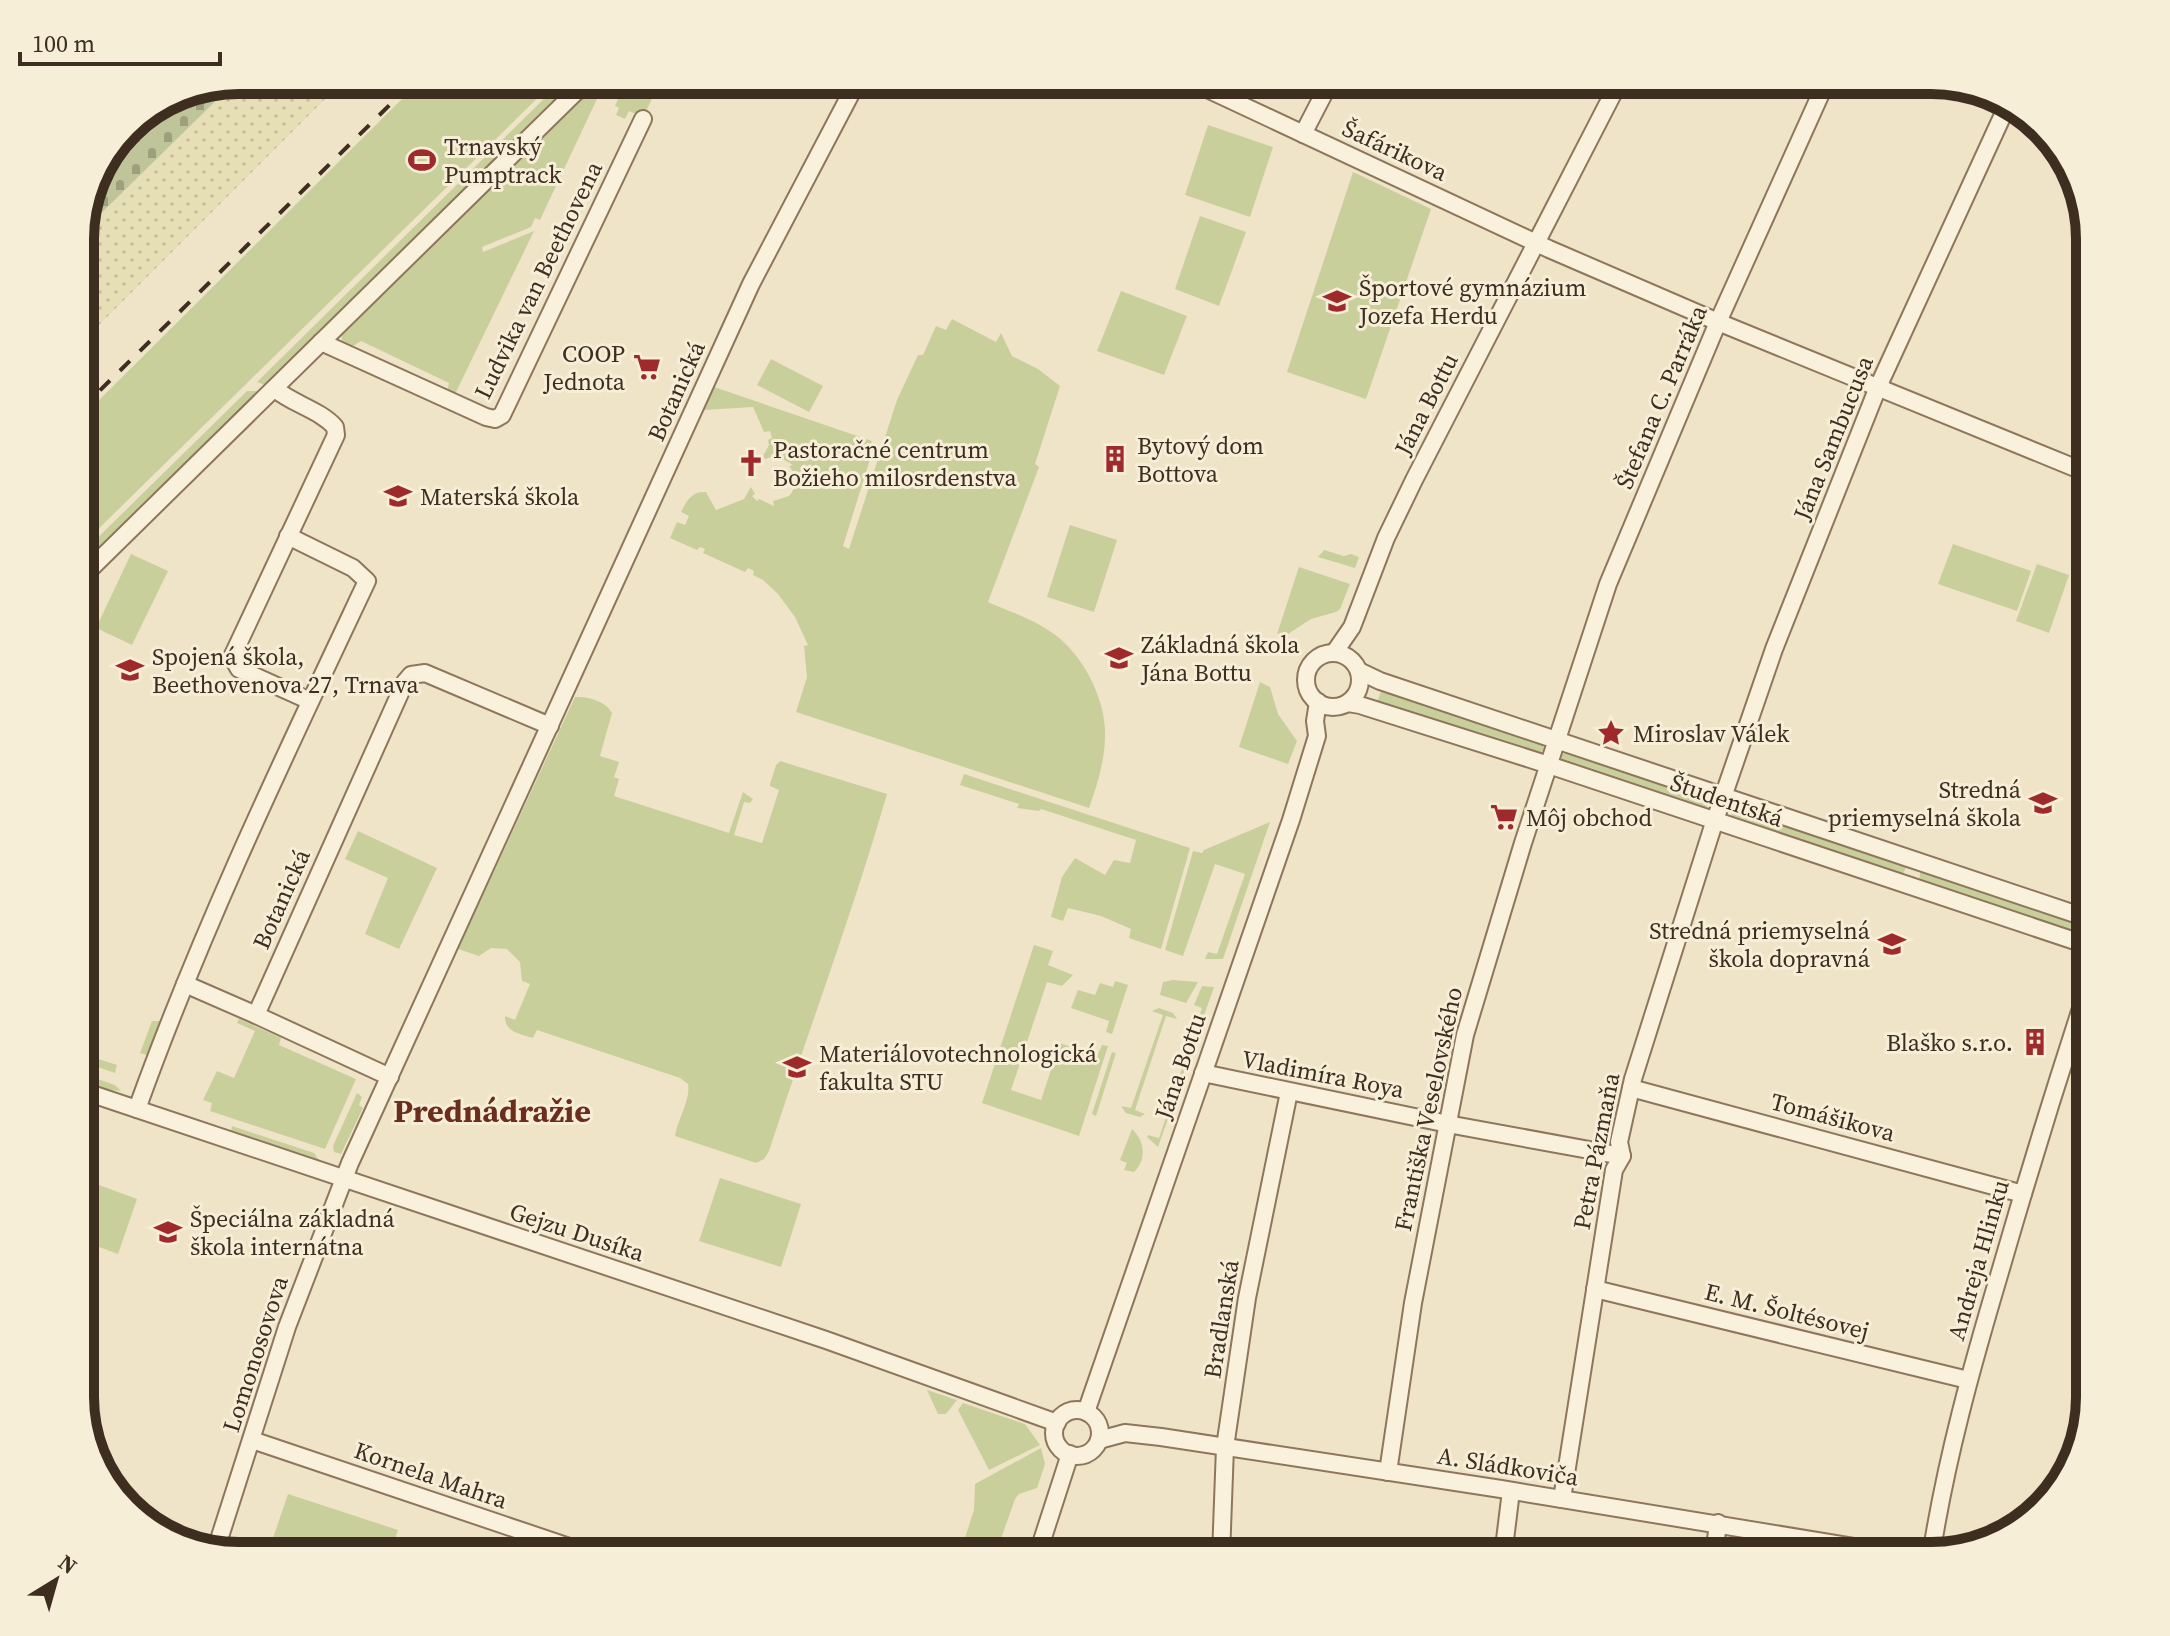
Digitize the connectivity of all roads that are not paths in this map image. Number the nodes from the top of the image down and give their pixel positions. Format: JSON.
{"nodes":[{"id":1,"x":574,"y":94,"type":"edge"},
{"id":2,"x":851,"y":94,"type":"edge"},
{"id":3,"x":1218,"y":94,"type":"edge"},
{"id":4,"x":1324,"y":94,"type":"edge"},
{"id":5,"x":1613,"y":94,"type":"edge"},
{"id":6,"x":1821,"y":94,"type":"edge"},
{"id":7,"x":2004,"y":113,"type":"edge"},
{"id":8,"x":643,"y":119,"type":"dead end"},
{"id":9,"x":1303,"y":134,"type":"junction"},
{"id":10,"x":1538,"y":243,"type":"junction"},
{"id":11,"x":1718,"y":322,"type":"junction"},
{"id":12,"x":321,"y":342,"type":"junction"},
{"id":13,"x":1878,"y":387,"type":"junction"},
{"id":14,"x":275,"y":389,"type":"junction"},
{"id":15,"x":2076,"y":468,"type":"edge"},
{"id":16,"x":288,"y":536,"type":"junction"},
{"id":17,"x":94,"y":565,"type":"edge"},
{"id":18,"x":1352,"y":627,"type":"junction"},
{"id":19,"x":1334,"y":653,"type":"junction"},
{"id":20,"x":1355,"y":666,"type":"junction"},
{"id":21,"x":310,"y":701,"type":"junction"},
{"id":22,"x":1318,"y":702,"type":"junction"},
{"id":23,"x":1341,"y":705,"type":"junction"},
{"id":24,"x":550,"y":726,"type":"junction"},
{"id":25,"x":1317,"y":736,"type":"junction"},
{"id":26,"x":1557,"y":740,"type":"junction"},
{"id":27,"x":1549,"y":765,"type":"junction"},
{"id":28,"x":1723,"y":796,"type":"junction"},
{"id":29,"x":1715,"y":821,"type":"junction"},
{"id":30,"x":2076,"y":914,"type":"edge"},
{"id":31,"x":2076,"y":941,"type":"edge"},
{"id":32,"x":185,"y":984,"type":"junction"},
{"id":33,"x":256,"y":1015,"type":"junction"},
{"id":34,"x":2076,"y":1026,"type":"edge"},
{"id":35,"x":1203,"y":1073,"type":"junction"},
{"id":36,"x":390,"y":1077,"type":"junction"},
{"id":37,"x":1631,"y":1088,"type":"junction"},
{"id":38,"x":1289,"y":1092,"type":"junction"},
{"id":39,"x":94,"y":1095,"type":"edge"},
{"id":40,"x":137,"y":1109,"type":"junction"},
{"id":41,"x":1446,"y":1123,"type":"junction"},
{"id":42,"x":1622,"y":1156,"type":"junction"},
{"id":43,"x":345,"y":1177,"type":"junction"},
{"id":44,"x":2023,"y":1194,"type":"junction"},
{"id":45,"x":1595,"y":1289,"type":"junction"},
{"id":46,"x":1968,"y":1380,"type":"junction"},
{"id":47,"x":1086,"y":1412,"type":"junction"},
{"id":48,"x":1057,"y":1423,"type":"junction"},
{"id":49,"x":252,"y":1440,"type":"junction"},
{"id":50,"x":1099,"y":1440,"type":"junction"},
{"id":51,"x":1225,"y":1447,"type":"junction"},
{"id":52,"x":1070,"y":1454,"type":"junction"},
{"id":53,"x":1388,"y":1472,"type":"junction"},
{"id":54,"x":1511,"y":1491,"type":"junction"},
{"id":55,"x":1562,"y":1499,"type":"junction"},
{"id":56,"x":1718,"y":1523,"type":"junction"},
{"id":57,"x":219,"y":1541,"type":"edge"},
{"id":58,"x":554,"y":1542,"type":"edge"},
{"id":59,"x":1042,"y":1542,"type":"edge"},
{"id":60,"x":1222,"y":1542,"type":"edge"},
{"id":61,"x":1505,"y":1542,"type":"edge"},
{"id":62,"x":1716,"y":1542,"type":"edge"},
{"id":63,"x":1828,"y":1542,"type":"edge"},
{"id":64,"x":1934,"y":1542,"type":"edge"}],
"edges":[{"from":1,"to":12,"type":"street"},
{"from":2,"to":24,"type":"street","name":"Botanická"},
{"from":3,"to":9,"type":"street","name":"Šafárikova"},
{"from":4,"to":9,"type":"street"},
{"from":5,"to":10,"type":"street","name":"Jána Bottu"},
{"from":6,"to":11,"type":"street","name":"Štefana C. Parráka"},
{"from":7,"to":13,"type":"street","name":"Jána Sambucusa"},
{"from":8,"to":12,"type":"street","name":"Ludvika van Beethovena"},
{"from":9,"to":10,"type":"street","name":"Šafárikova"},
{"from":10,"to":11,"type":"street","name":"Šafárikova"},
{"from":10,"to":18,"type":"street","name":"Jána Bottu"},
{"from":11,"to":13,"type":"street","name":"Šafárikova"},
{"from":11,"to":26,"type":"street","name":"Štefana C. Parráka"},
{"from":12,"to":14,"type":"street"},
{"from":13,"to":15,"type":"street","name":"Šafárikova"},
{"from":13,"to":28,"type":"street","name":"Jána Sambucusa"},
{"from":14,"to":16,"type":"street"},
{"from":14,"to":17,"type":"street"},
{"from":16,"to":21,"type":"street"},
{"from":16,"to":21,"type":"street"},
{"from":18,"to":19,"type":"street","name":"Jána Bottu"},
{"from":18,"to":20,"type":"street","name":"Jána Bottu"},
{"from":19,"to":20,"type":"street"},
{"from":19,"to":22,"type":"street","name":"Jána Bottu"},
{"from":20,"to":23,"type":"street","name":"Jána Bottu"},
{"from":20,"to":26,"type":"street","name":"Študentská"},
{"from":21,"to":32,"type":"street"},
{"from":22,"to":23,"type":"street"},
{"from":22,"to":25,"type":"street","name":"Jána Bottu"},
{"from":23,"to":25,"type":"street","name":"Jána Bottu"},
{"from":23,"to":27,"type":"street","name":"Študentská"},
{"from":24,"to":33,"type":"street","name":"Botanická"},
{"from":24,"to":36,"type":"street","name":"Botanická"},
{"from":25,"to":35,"type":"street","name":"Jána Bottu"},
{"from":26,"to":27,"type":"street","name":"Štefana C. Parráka"},
{"from":26,"to":28,"type":"street","name":"Študentská"},
{"from":27,"to":29,"type":"street","name":"Študentská"},
{"from":27,"to":41,"type":"street","name":"Františka Veselovského"},
{"from":28,"to":29,"type":"street","name":"Jána Sambucusa"},
{"from":28,"to":30,"type":"street","name":"Študentská"},
{"from":29,"to":31,"type":"street","name":"Študentská"},
{"from":29,"to":37,"type":"street","name":"Petra Pázmaňa"},
{"from":32,"to":33,"type":"street"},
{"from":32,"to":40,"type":"street"},
{"from":33,"to":36,"type":"street"},
{"from":34,"to":44,"type":"street","name":"Andreja Hlinku"},
{"from":35,"to":38,"type":"street","name":"Vladimíra Roya"},
{"from":35,"to":47,"type":"street","name":"Jána Bottu"},
{"from":36,"to":43,"type":"street","name":"Botanická"},
{"from":37,"to":42,"type":"street","name":"Petra Pázmaňa"},
{"from":37,"to":44,"type":"street","name":"Tomášikova"},
{"from":38,"to":41,"type":"street","name":"Vladimíra Roya"},
{"from":38,"to":51,"type":"street","name":"Bradlanská"},
{"from":39,"to":40,"type":"street","name":"Gejzu Dusíka"},
{"from":40,"to":43,"type":"street","name":"Gejzu Dusíka"},
{"from":41,"to":42,"type":"street","name":"Vladimíra Roya"},
{"from":41,"to":53,"type":"street","name":"Františka Veselovského"},
{"from":42,"to":45,"type":"street","name":"Petra Pázmaňa"},
{"from":43,"to":48,"type":"street","name":"Gejzu Dusíka"},
{"from":43,"to":49,"type":"street","name":"Lomonosovova"},
{"from":44,"to":46,"type":"street","name":"Andreja Hlinku"},
{"from":45,"to":46,"type":"street","name":"E. M. Šoltésovej"},
{"from":45,"to":55,"type":"street","name":"Petra Pázmaňa"},
{"from":46,"to":64,"type":"street","name":"Andreja Hlinku"},
{"from":47,"to":48,"type":"street"},
{"from":47,"to":50,"type":"street"},
{"from":48,"to":52,"type":"street"},
{"from":49,"to":57,"type":"street","name":"Lomonosovova"},
{"from":49,"to":58,"type":"street","name":"Kornela Mahra"},
{"from":50,"to":51,"type":"street","name":"A. Sládkoviča"},
{"from":50,"to":52,"type":"street"},
{"from":51,"to":53,"type":"street","name":"A. Sládkoviča"},
{"from":51,"to":60,"type":"street","name":"Bradlanská"},
{"from":52,"to":59,"type":"street"},
{"from":53,"to":54,"type":"street","name":"A. Sládkoviča"},
{"from":54,"to":55,"type":"street","name":"A. Sládkoviča"},
{"from":54,"to":61,"type":"street"},
{"from":55,"to":56,"type":"street","name":"A. Sládkoviča"},
{"from":56,"to":62,"type":"street"},
{"from":56,"to":63,"type":"street","name":"A. Sládkoviča"}]}
